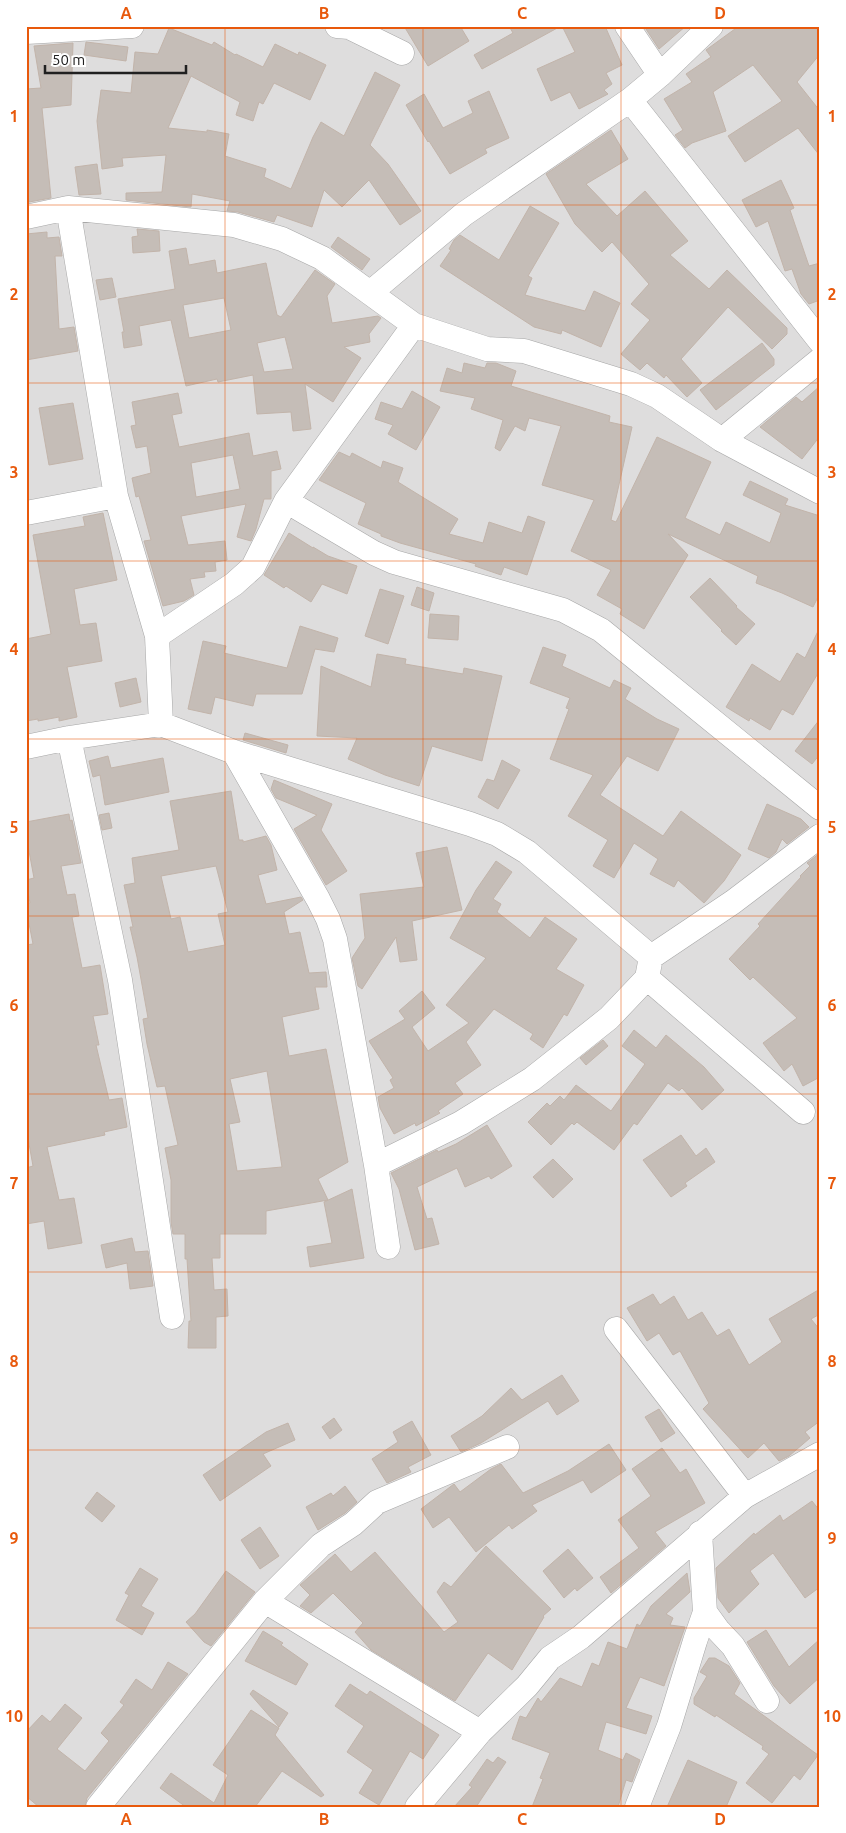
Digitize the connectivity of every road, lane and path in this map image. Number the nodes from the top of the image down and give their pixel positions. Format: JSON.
{"nodes":[{"id":1,"x":132,"y":26,"type":"edge"},
{"id":2,"x":337,"y":26,"type":"edge"},
{"id":3,"x":627,"y":26,"type":"edge"},
{"id":4,"x":711,"y":26,"type":"edge"},
{"id":5,"x":26,"y":32,"type":"edge"},
{"id":6,"x":402,"y":53,"type":"dead end"},
{"id":7,"x":660,"y":75,"type":"junction"},
{"id":8,"x":630,"y":100,"type":"junction"},
{"id":9,"x":68,"y":208,"type":"junction"},
{"id":10,"x":26,"y":216,"type":"edge"},
{"id":11,"x":370,"y":293,"type":"junction"},
{"id":12,"x":414,"y":325,"type":"junction"},
{"id":13,"x":820,"y":341,"type":"edge"},
{"id":14,"x":820,"y":360,"type":"edge"},
{"id":15,"x":722,"y":440,"type":"junction"},
{"id":16,"x":820,"y":492,"type":"edge"},
{"id":17,"x":116,"y":496,"type":"junction"},
{"id":18,"x":286,"y":501,"type":"junction"},
{"id":19,"x":26,"y":513,"type":"edge"},
{"id":20,"x":157,"y":636,"type":"junction"},
{"id":21,"x":161,"y":724,"type":"junction"},
{"id":22,"x":69,"y":738,"type":"junction"},
{"id":23,"x":26,"y":747,"type":"edge"},
{"id":24,"x":234,"y":752,"type":"junction"},
{"id":25,"x":820,"y":808,"type":"edge"},
{"id":26,"x":820,"y":836,"type":"edge"},
{"id":27,"x":649,"y":968,"type":"junction"},
{"id":28,"x":803,"y":1112,"type":"dead end"},
{"id":29,"x":376,"y":1165,"type":"junction"},
{"id":30,"x":388,"y":1248,"type":"dead end"},
{"id":31,"x":172,"y":1317,"type":"dead end"},
{"id":32,"x":616,"y":1329,"type":"dead end"},
{"id":33,"x":507,"y":1447,"type":"dead end"},
{"id":34,"x":820,"y":1454,"type":"edge"},
{"id":35,"x":745,"y":1496,"type":"junction"},
{"id":36,"x":700,"y":1534,"type":"junction"},
{"id":37,"x":265,"y":1601,"type":"junction"},
{"id":38,"x":705,"y":1612,"type":"junction"},
{"id":39,"x":767,"y":1701,"type":"dead end"},
{"id":40,"x":480,"y":1732,"type":"junction"},
{"id":41,"x":98,"y":1807,"type":"edge"},
{"id":42,"x":417,"y":1807,"type":"edge"},
{"id":43,"x":637,"y":1807,"type":"edge"}],
"edges":[{"from":1,"to":5,"type":"street"},
{"from":2,"to":6,"type":"street"},
{"from":3,"to":7,"type":"street"},
{"from":4,"to":7,"type":"street"},
{"from":7,"to":8,"type":"street"},
{"from":8,"to":11,"type":"street"},
{"from":8,"to":13,"type":"street"},
{"from":9,"to":10,"type":"street"},
{"from":9,"to":11,"type":"street"},
{"from":9,"to":17,"type":"street"},
{"from":11,"to":12,"type":"street"},
{"from":12,"to":15,"type":"street"},
{"from":12,"to":18,"type":"street"},
{"from":14,"to":15,"type":"street"},
{"from":15,"to":16,"type":"street"},
{"from":17,"to":19,"type":"street"},
{"from":17,"to":20,"type":"street"},
{"from":18,"to":20,"type":"street"},
{"from":18,"to":25,"type":"street"},
{"from":20,"to":21,"type":"street"},
{"from":21,"to":22,"type":"street"},
{"from":21,"to":24,"type":"street"},
{"from":22,"to":23,"type":"street"},
{"from":22,"to":31,"type":"street"},
{"from":24,"to":27,"type":"street"},
{"from":24,"to":29,"type":"street"},
{"from":26,"to":27,"type":"street"},
{"from":27,"to":28,"type":"street"},
{"from":27,"to":29,"type":"street"},
{"from":29,"to":30,"type":"street"},
{"from":32,"to":35,"type":"street"},
{"from":33,"to":37,"type":"street"},
{"from":34,"to":35,"type":"street"},
{"from":35,"to":36,"type":"street"},
{"from":36,"to":38,"type":"street"},
{"from":36,"to":40,"type":"street"},
{"from":37,"to":40,"type":"street"},
{"from":37,"to":41,"type":"street"},
{"from":38,"to":39,"type":"street"},
{"from":38,"to":43,"type":"street"},
{"from":40,"to":42,"type":"street"}]}
